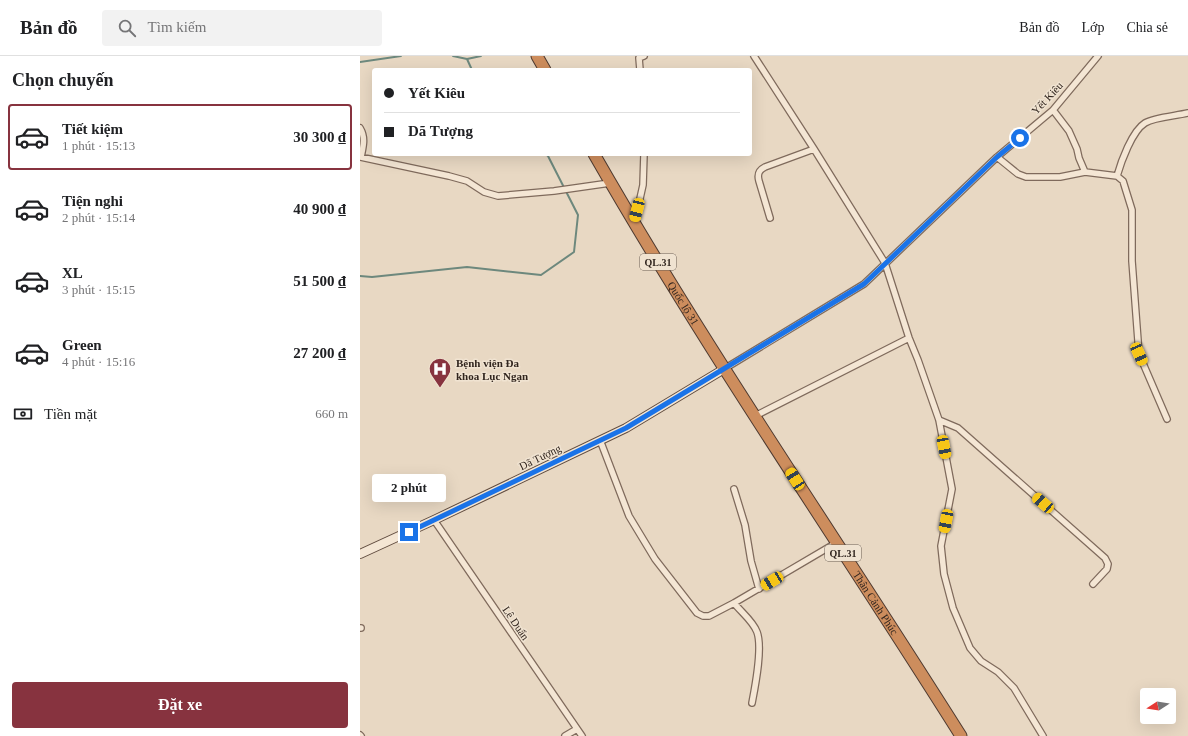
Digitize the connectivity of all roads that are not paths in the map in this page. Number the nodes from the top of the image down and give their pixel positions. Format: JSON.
{"nodes":[{"id":1,"x":537,"y":56,"type":"edge"},
{"id":2,"x":644,"y":56,"type":"edge"},
{"id":3,"x":754,"y":56,"type":"edge"},
{"id":4,"x":1098,"y":56,"type":"edge"},
{"id":5,"x":544,"y":68,"type":"edge"},
{"id":6,"x":640,"y":68,"type":"edge"},
{"id":7,"x":1053,"y":110,"type":"junction"},
{"id":8,"x":1188,"y":113,"type":"edge"},
{"id":9,"x":360,"y":128,"type":"edge"},
{"id":10,"x":814,"y":149,"type":"junction"},
{"id":11,"x":595,"y":156,"type":"edge"},
{"id":12,"x":644,"y":156,"type":"edge"},
{"id":13,"x":361,"y":157,"type":"edge"},
{"id":14,"x":997,"y":157,"type":"junction"},
{"id":15,"x":1085,"y":172,"type":"junction"},
{"id":16,"x":1117,"y":176,"type":"junction"},
{"id":17,"x":610,"y":182,"type":"junction"},
{"id":18,"x":770,"y":218,"type":"dead end"},
{"id":19,"x":634,"y":223,"type":"junction"},
{"id":20,"x":885,"y":263,"type":"junction"},
{"id":21,"x":909,"y":338,"type":"junction"},
{"id":22,"x":724,"y":369,"type":"junction"},
{"id":23,"x":755,"y":416,"type":"junction"},
{"id":24,"x":1167,"y":419,"type":"dead end"},
{"id":25,"x":939,"y":420,"type":"junction"},
{"id":26,"x":600,"y":440,"type":"junction"},
{"id":27,"x":734,"y":489,"type":"dead end"},
{"id":28,"x":434,"y":520,"type":"junction"},
{"id":29,"x":836,"y":543,"type":"junction"},
{"id":30,"x":360,"y":554,"type":"edge"},
{"id":31,"x":1093,"y":584,"type":"dead end"},
{"id":32,"x":759,"y":589,"type":"junction"},
{"id":33,"x":734,"y":604,"type":"junction"},
{"id":34,"x":752,"y":703,"type":"dead end"},
{"id":35,"x":577,"y":729,"type":"junction"},
{"id":36,"x":565,"y":736,"type":"edge"},
{"id":37,"x":582,"y":736,"type":"edge"},
{"id":38,"x":961,"y":736,"type":"edge"},
{"id":39,"x":1043,"y":736,"type":"edge"}],
"edges":[{"from":1,"to":5,"type":"highway"},
{"from":2,"to":6,"type":"street"},
{"from":3,"to":10,"type":"street"},
{"from":4,"to":7,"type":"street","name":"Yết Kiêu"},
{"from":7,"to":14,"type":"street","name":"Yết Kiêu"},
{"from":7,"to":15,"type":"street"},
{"from":8,"to":16,"type":"street"},
{"from":9,"to":13,"type":"street"},
{"from":10,"to":18,"type":"street"},
{"from":10,"to":20,"type":"street"},
{"from":11,"to":17,"type":"highway","name":"Quốc lộ 31","number":"QL.31"},
{"from":12,"to":19,"type":"street"},
{"from":13,"to":17,"type":"street"},
{"from":14,"to":15,"type":"street"},
{"from":14,"to":20,"type":"street","name":"Yết Kiêu"},
{"from":15,"to":16,"type":"street"},
{"from":16,"to":24,"type":"street"},
{"from":17,"to":19,"type":"highway","name":"Quốc lộ 31","number":"QL.31"},
{"from":19,"to":22,"type":"highway","name":"Quốc lộ 31","number":"QL.31"},
{"from":20,"to":21,"type":"street"},
{"from":20,"to":22,"type":"street","name":"Yết Kiêu"},
{"from":21,"to":23,"type":"street"},
{"from":21,"to":25,"type":"street"},
{"from":22,"to":23,"type":"highway","name":"Thân Cảnh Phúc","number":"QL.31"},
{"from":22,"to":26,"type":"street","name":"Dã Tượng"},
{"from":23,"to":29,"type":"highway","name":"Thân Cảnh Phúc","number":"QL.31"},
{"from":25,"to":31,"type":"street"},
{"from":25,"to":39,"type":"street"},
{"from":26,"to":28,"type":"street","name":"Dã Tượng"},
{"from":26,"to":33,"type":"street"},
{"from":27,"to":32,"type":"street"},
{"from":28,"to":30,"type":"street","name":"Dã Tượng"},
{"from":28,"to":35,"type":"street","name":"Lê Duẩn"},
{"from":29,"to":32,"type":"street"},
{"from":29,"to":38,"type":"highway","name":"Thân Cảnh Phúc","number":"QL.31"},
{"from":32,"to":33,"type":"street"},
{"from":33,"to":34,"type":"street"},
{"from":35,"to":36,"type":"street"},
{"from":35,"to":37,"type":"street","name":"Lê Duẩn"}]}
